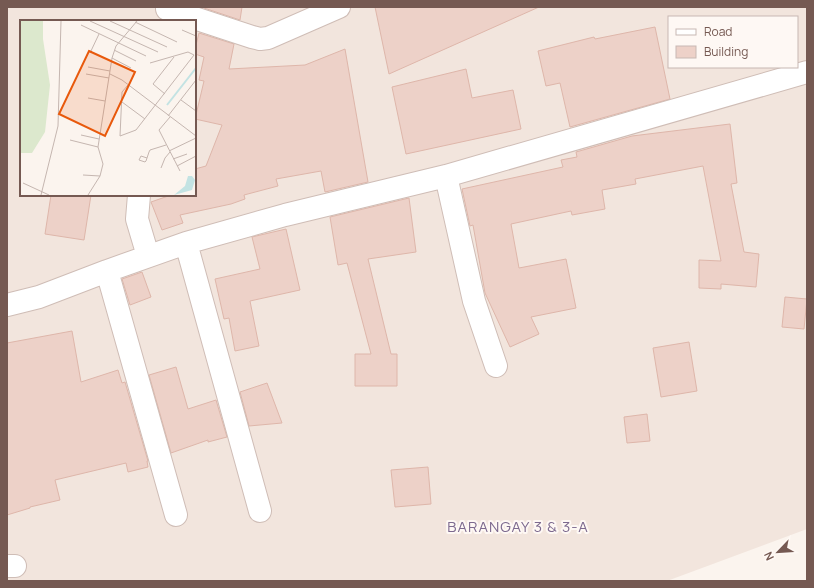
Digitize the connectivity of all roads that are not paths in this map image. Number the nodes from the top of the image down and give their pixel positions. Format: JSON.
{"nodes":[{"id":1,"x":339,"y":7,"type":"edge"},
{"id":2,"x":166,"y":12,"type":"edge"},
{"id":3,"x":192,"y":20,"type":"edge"},
{"id":4,"x":196,"y":21,"type":"edge"},
{"id":5,"x":807,"y":72,"type":"edge"},
{"id":6,"x":446,"y":176,"type":"junction"},
{"id":7,"x":139,"y":196,"type":"edge"},
{"id":8,"x":186,"y":243,"type":"junction"},
{"id":9,"x":148,"y":256,"type":"junction"},
{"id":10,"x":107,"y":271,"type":"junction"},
{"id":11,"x":7,"y":305,"type":"edge"},
{"id":12,"x":496,"y":366,"type":"dead end"},
{"id":13,"x":260,"y":511,"type":"dead end"},
{"id":14,"x":176,"y":515,"type":"dead end"}],
"edges":[{"from":1,"to":4,"type":"street"},
{"from":2,"to":3,"type":"street"},
{"from":5,"to":6,"type":"street"},
{"from":6,"to":8,"type":"street"},
{"from":6,"to":12,"type":"street"},
{"from":7,"to":9,"type":"street"},
{"from":8,"to":9,"type":"street"},
{"from":8,"to":13,"type":"street"},
{"from":9,"to":10,"type":"street"},
{"from":10,"to":11,"type":"street"},
{"from":10,"to":14,"type":"street"}]}
